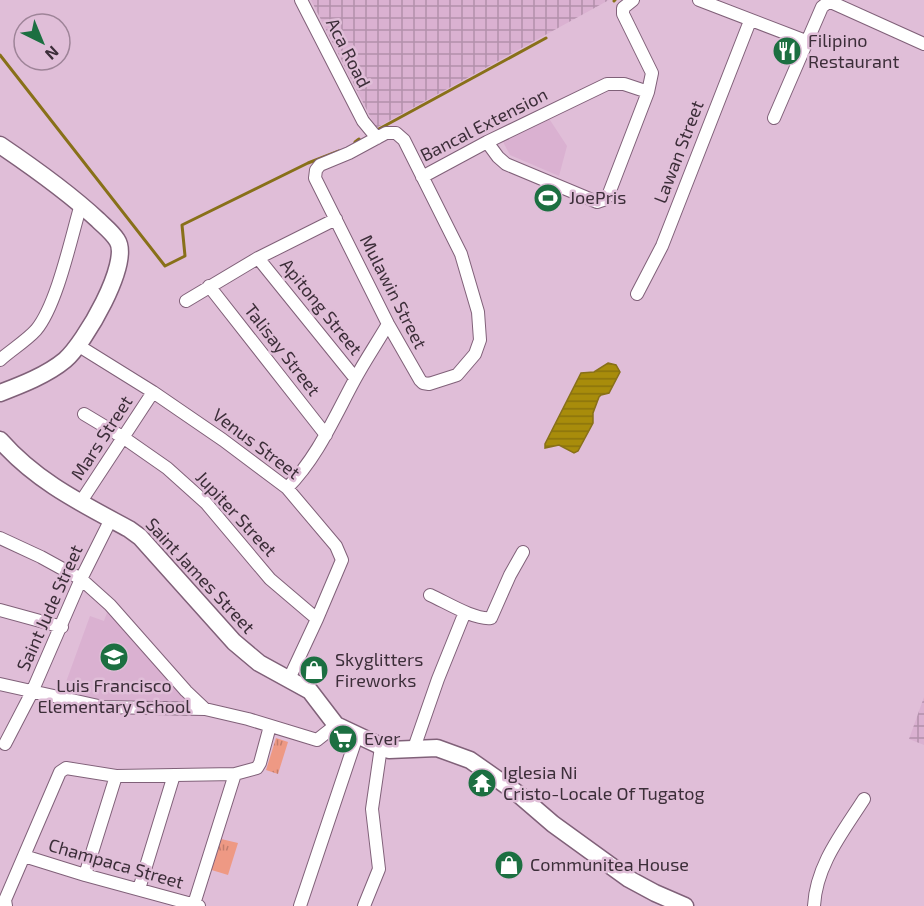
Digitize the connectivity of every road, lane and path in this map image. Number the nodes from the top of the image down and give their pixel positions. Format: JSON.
{"nodes":[{"id":1,"x":301,"y":0,"type":"edge"},
{"id":2,"x":633,"y":0,"type":"edge"},
{"id":3,"x":699,"y":0,"type":"edge"},
{"id":4,"x":750,"y":21,"type":"junction"},
{"id":5,"x":806,"y":41,"type":"junction"},
{"id":6,"x":924,"y":44,"type":"edge"},
{"id":7,"x":648,"y":92,"type":"junction"},
{"id":8,"x":774,"y":118,"type":"dead end"},
{"id":9,"x":377,"y":138,"type":"junction"},
{"id":10,"x":487,"y":142,"type":"junction"},
{"id":11,"x":0,"y":145,"type":"edge"},
{"id":12,"x":422,"y":177,"type":"junction"},
{"id":13,"x":81,"y":204,"type":"junction"},
{"id":14,"x":336,"y":219,"type":"junction"},
{"id":15,"x":258,"y":258,"type":"junction"},
{"id":16,"x":209,"y":286,"type":"junction"},
{"id":17,"x":638,"y":294,"type":"dead end"},
{"id":18,"x":186,"y":301,"type":"dead end"},
{"id":19,"x":388,"y":324,"type":"junction"},
{"id":20,"x":79,"y":346,"type":"junction"},
{"id":21,"x":0,"y":360,"type":"edge"},
{"id":22,"x":356,"y":378,"type":"junction"},
{"id":23,"x":153,"y":392,"type":"junction"},
{"id":24,"x":0,"y":393,"type":"edge"},
{"id":25,"x":84,"y":414,"type":"dead end"},
{"id":26,"x":326,"y":435,"type":"junction"},
{"id":27,"x":124,"y":438,"type":"junction"},
{"id":28,"x":0,"y":440,"type":"edge"},
{"id":29,"x":287,"y":488,"type":"junction"},
{"id":30,"x":80,"y":503,"type":"junction"},
{"id":31,"x":111,"y":519,"type":"junction"},
{"id":32,"x":0,"y":538,"type":"edge"},
{"id":33,"x":523,"y":552,"type":"dead end"},
{"id":34,"x":81,"y":579,"type":"junction"},
{"id":35,"x":430,"y":595,"type":"dead end"},
{"id":36,"x":0,"y":610,"type":"edge"},
{"id":37,"x":465,"y":612,"type":"junction"},
{"id":38,"x":317,"y":619,"type":"junction"},
{"id":39,"x":62,"y":627,"type":"junction"},
{"id":40,"x":290,"y":679,"type":"junction"},
{"id":41,"x":0,"y":684,"type":"edge"},
{"id":42,"x":32,"y":692,"type":"junction"},
{"id":43,"x":205,"y":709,"type":"junction"},
{"id":44,"x":336,"y":725,"type":"junction"},
{"id":45,"x":270,"y":726,"type":"junction"},
{"id":46,"x":357,"y":736,"type":"junction"},
{"id":47,"x":5,"y":744,"type":"dead end"},
{"id":48,"x":381,"y":747,"type":"junction"},
{"id":49,"x":414,"y":748,"type":"junction"},
{"id":50,"x":235,"y":774,"type":"junction"},
{"id":51,"x":174,"y":775,"type":"junction"},
{"id":52,"x":116,"y":776,"type":"junction"},
{"id":53,"x":864,"y":799,"type":"dead end"},
{"id":54,"x":24,"y":856,"type":"junction"},
{"id":55,"x":85,"y":876,"type":"junction"},
{"id":56,"x":139,"y":890,"type":"junction"},
{"id":57,"x":196,"y":905,"type":"edge"},
{"id":58,"x":5,"y":906,"type":"edge"},
{"id":59,"x":300,"y":906,"type":"edge"},
{"id":60,"x":364,"y":906,"type":"edge"},
{"id":61,"x":685,"y":906,"type":"edge"},
{"id":62,"x":814,"y":906,"type":"edge"}],
"edges":[{"from":1,"to":9,"type":"street","name":"Aca Road"},
{"from":2,"to":7,"type":"street"},
{"from":3,"to":4,"type":"street"},
{"from":4,"to":5,"type":"street"},
{"from":4,"to":17,"type":"street","name":"Lawan Street"},
{"from":5,"to":6,"type":"street"},
{"from":5,"to":8,"type":"street"},
{"from":7,"to":10,"type":"street","name":"Bancal Extension"},
{"from":7,"to":10,"type":"street"},
{"from":9,"to":12,"type":"street","name":"Bancal Extension"},
{"from":9,"to":14,"type":"street"},
{"from":10,"to":12,"type":"street","name":"Bancal Extension"},
{"from":11,"to":13,"type":"street"},
{"from":12,"to":19,"type":"street","name":"Mulawin Street"},
{"from":13,"to":20,"type":"street"},
{"from":13,"to":21,"type":"street"},
{"from":14,"to":15,"type":"street"},
{"from":14,"to":19,"type":"street","name":"Mulawin Street"},
{"from":15,"to":16,"type":"street"},
{"from":15,"to":22,"type":"street","name":"Apitong Street"},
{"from":16,"to":18,"type":"street"},
{"from":16,"to":26,"type":"street","name":"Talisay Street"},
{"from":19,"to":22,"type":"street"},
{"from":20,"to":23,"type":"street","name":"Venus Street"},
{"from":20,"to":24,"type":"street"},
{"from":22,"to":26,"type":"street"},
{"from":23,"to":27,"type":"street","name":"Mars Street"},
{"from":23,"to":29,"type":"street","name":"Venus Street"},
{"from":25,"to":27,"type":"street","name":"Jupiter Street"},
{"from":26,"to":29,"type":"street"},
{"from":27,"to":30,"type":"street","name":"Mars Street"},
{"from":27,"to":38,"type":"street","name":"Jupiter Street"},
{"from":28,"to":30,"type":"street","name":"Saint James Street"},
{"from":29,"to":38,"type":"street","name":"Venus Street"},
{"from":30,"to":31,"type":"street","name":"Saint James Street"},
{"from":31,"to":34,"type":"street","name":"Saint Jude Street"},
{"from":31,"to":40,"type":"street","name":"Saint James Street"},
{"from":32,"to":34,"type":"street"},
{"from":33,"to":37,"type":"street"},
{"from":34,"to":39,"type":"street","name":"Saint Jude Street"},
{"from":34,"to":43,"type":"street"},
{"from":35,"to":37,"type":"street"},
{"from":36,"to":39,"type":"street"},
{"from":37,"to":49,"type":"street"},
{"from":38,"to":40,"type":"street","name":"Venus Street"},
{"from":39,"to":42,"type":"street","name":"Saint Jude Street"},
{"from":40,"to":44,"type":"street","name":"Saint James Street"},
{"from":41,"to":42,"type":"street"},
{"from":42,"to":43,"type":"street"},
{"from":42,"to":47,"type":"street","name":"Saint Jude Street"},
{"from":43,"to":45,"type":"street"},
{"from":44,"to":45,"type":"street"},
{"from":44,"to":46,"type":"street"},
{"from":45,"to":50,"type":"street"},
{"from":46,"to":48,"type":"street"},
{"from":46,"to":59,"type":"street"},
{"from":48,"to":49,"type":"street"},
{"from":48,"to":60,"type":"street"},
{"from":49,"to":61,"type":"street"},
{"from":50,"to":51,"type":"street"},
{"from":50,"to":57,"type":"street"},
{"from":51,"to":52,"type":"street"},
{"from":51,"to":56,"type":"street"},
{"from":52,"to":54,"type":"street"},
{"from":52,"to":55,"type":"street"},
{"from":53,"to":62,"type":"street"},
{"from":54,"to":55,"type":"street","name":"Champaca Street"},
{"from":54,"to":58,"type":"street"},
{"from":55,"to":56,"type":"street","name":"Champaca Street"},
{"from":56,"to":57,"type":"street","name":"Champaca Street"}]}
